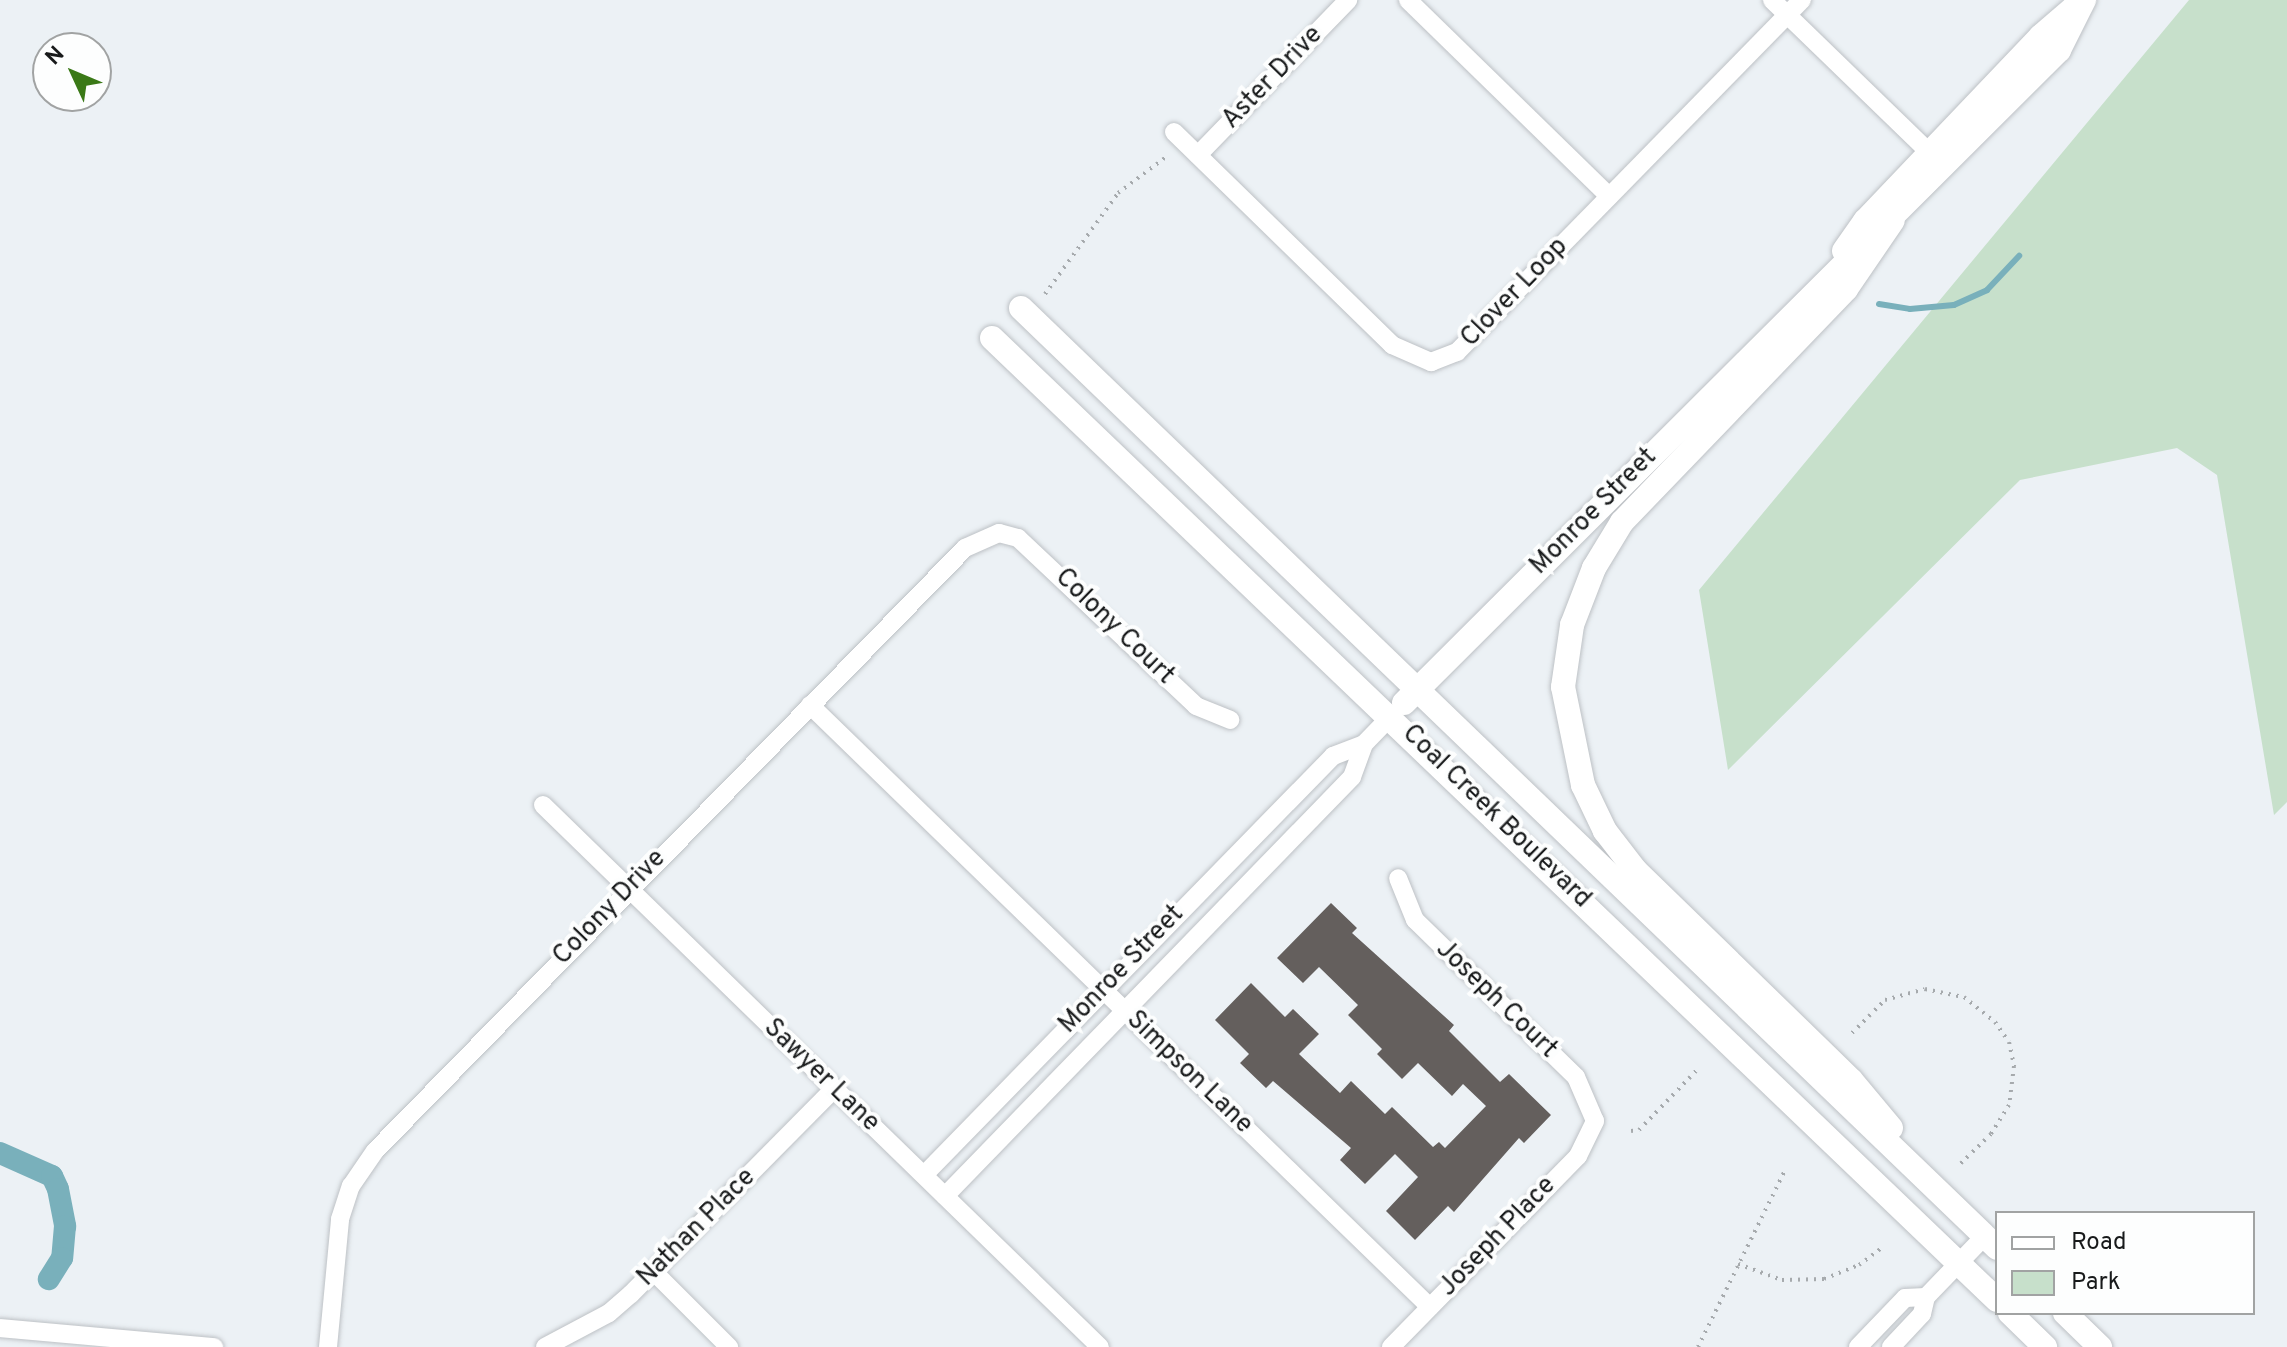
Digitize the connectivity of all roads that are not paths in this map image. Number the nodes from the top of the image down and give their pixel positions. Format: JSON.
{"nodes":[{"id":1,"x":1348,"y":0,"type":"edge"},
{"id":2,"x":1408,"y":0,"type":"edge"},
{"id":3,"x":1772,"y":0,"type":"edge"},
{"id":4,"x":1802,"y":0,"type":"edge"},
{"id":5,"x":2084,"y":0,"type":"edge"},
{"id":6,"x":1788,"y":15,"type":"junction"},
{"id":7,"x":1174,"y":132,"type":"dead end"},
{"id":8,"x":1930,"y":153,"type":"junction"},
{"id":9,"x":1198,"y":155,"type":"junction"},
{"id":10,"x":1609,"y":196,"type":"junction"},
{"id":11,"x":1893,"y":220,"type":"junction"},
{"id":12,"x":1824,"y":279,"type":"junction"},
{"id":13,"x":1021,"y":308,"type":"dead end"},
{"id":14,"x":992,"y":338,"type":"dead end"},
{"id":15,"x":999,"y":533,"type":"joint"},
{"id":16,"x":1415,"y":693,"type":"junction"},
{"id":17,"x":810,"y":705,"type":"junction"},
{"id":18,"x":1391,"y":716,"type":"junction"},
{"id":19,"x":1230,"y":720,"type":"dead end"},
{"id":20,"x":1364,"y":744,"type":"junction"},
{"id":21,"x":543,"y":805,"type":"dead end"},
{"id":22,"x":1398,"y":878,"type":"dead end"},
{"id":23,"x":629,"y":888,"type":"junction"},
{"id":24,"x":1102,"y":990,"type":"junction"},
{"id":25,"x":1122,"y":1009,"type":"junction"},
{"id":26,"x":834,"y":1089,"type":"junction"},
{"id":27,"x":1595,"y":1121,"type":"joint"},
{"id":28,"x":924,"y":1175,"type":"junction"},
{"id":29,"x":945,"y":1196,"type":"junction"},
{"id":30,"x":1959,"y":1211,"type":"junction"},
{"id":31,"x":1991,"y":1242,"type":"edge"},
{"id":32,"x":1958,"y":1263,"type":"junction"},
{"id":33,"x":655,"y":1273,"type":"junction"},
{"id":34,"x":1926,"y":1297,"type":"junction"},
{"id":35,"x":1995,"y":1298,"type":"edge"},
{"id":36,"x":1430,"y":1307,"type":"junction"},
{"id":37,"x":2012,"y":1315,"type":"edge"},
{"id":38,"x":2067,"y":1315,"type":"edge"},
{"id":39,"x":0,"y":1328,"type":"edge"},
{"id":40,"x":214,"y":1347,"type":"edge"},
{"id":41,"x":328,"y":1347,"type":"edge"},
{"id":42,"x":545,"y":1347,"type":"edge"},
{"id":43,"x":729,"y":1347,"type":"edge"},
{"id":44,"x":1100,"y":1347,"type":"edge"},
{"id":45,"x":1391,"y":1347,"type":"edge"},
{"id":46,"x":1858,"y":1347,"type":"edge"},
{"id":47,"x":1891,"y":1347,"type":"edge"},
{"id":48,"x":2045,"y":1347,"type":"edge"},
{"id":49,"x":2100,"y":1347,"type":"edge"}],
"edges":[{"from":1,"to":9,"type":"street","name":"Aster Drive"},
{"from":2,"to":10,"type":"street"},
{"from":3,"to":6,"type":"street"},
{"from":4,"to":6,"type":"street","name":"Clover Loop"},
{"from":5,"to":8,"type":"main road","name":"Monroe Street"},
{"from":5,"to":11,"type":"main road","name":"Monroe Street"},
{"from":6,"to":8,"type":"street"},
{"from":6,"to":10,"type":"street","name":"Clover Loop"},
{"from":7,"to":9,"type":"street","name":"Clover Loop"},
{"from":8,"to":12,"type":"main road","name":"Monroe Street"},
{"from":9,"to":10,"type":"street","name":"Clover Loop"},
{"from":11,"to":12,"type":"main road","name":"Monroe Street"},
{"from":11,"to":30,"type":"main road"},
{"from":12,"to":16,"type":"main road","name":"Monroe Street"},
{"from":13,"to":16,"type":"main road","name":"Coal Creek Boulevard"},
{"from":14,"to":18,"type":"main road","name":"Coal Creek Boulevard"},
{"from":15,"to":17,"type":"street","name":"Colony Drive"},
{"from":15,"to":19,"type":"street","name":"Colony Court"},
{"from":16,"to":18,"type":"main road","name":"Monroe Street"},
{"from":16,"to":30,"type":"main road","name":"Coal Creek Boulevard"},
{"from":17,"to":23,"type":"street","name":"Colony Drive"},
{"from":17,"to":24,"type":"street","name":"Simpson Lane"},
{"from":18,"to":20,"type":"street","name":"Monroe Street"},
{"from":18,"to":32,"type":"main road","name":"Coal Creek Boulevard"},
{"from":20,"to":24,"type":"street","name":"Monroe Street"},
{"from":20,"to":25,"type":"street","name":"Monroe Street"},
{"from":21,"to":23,"type":"street","name":"Sawyer Lane"},
{"from":22,"to":27,"type":"street","name":"Joseph Court"},
{"from":23,"to":26,"type":"street","name":"Sawyer Lane"},
{"from":23,"to":41,"type":"street","name":"Colony Drive"},
{"from":24,"to":25,"type":"street","name":"Simpson Lane"},
{"from":24,"to":28,"type":"street","name":"Monroe Street"},
{"from":25,"to":29,"type":"street","name":"Monroe Street"},
{"from":25,"to":36,"type":"street","name":"Simpson Lane"},
{"from":26,"to":28,"type":"street","name":"Sawyer Lane"},
{"from":26,"to":33,"type":"street","name":"Nathan Place"},
{"from":27,"to":36,"type":"street","name":"Joseph Place"},
{"from":28,"to":29,"type":"street","name":"Sawyer Lane"},
{"from":29,"to":44,"type":"street","name":"Sawyer Lane"},
{"from":30,"to":31,"type":"main road","name":"Coal Creek Boulevard"},
{"from":31,"to":32,"type":"street"},
{"from":32,"to":34,"type":"street"},
{"from":32,"to":35,"type":"main road","name":"Coal Creek Boulevard"},
{"from":33,"to":42,"type":"street","name":"Nathan Place"},
{"from":33,"to":43,"type":"street"},
{"from":34,"to":46,"type":"street"},
{"from":34,"to":47,"type":"street"},
{"from":36,"to":45,"type":"street","name":"Joseph Place"},
{"from":37,"to":48,"type":"main road"},
{"from":38,"to":49,"type":"main road"},
{"from":39,"to":40,"type":"street"}]}
